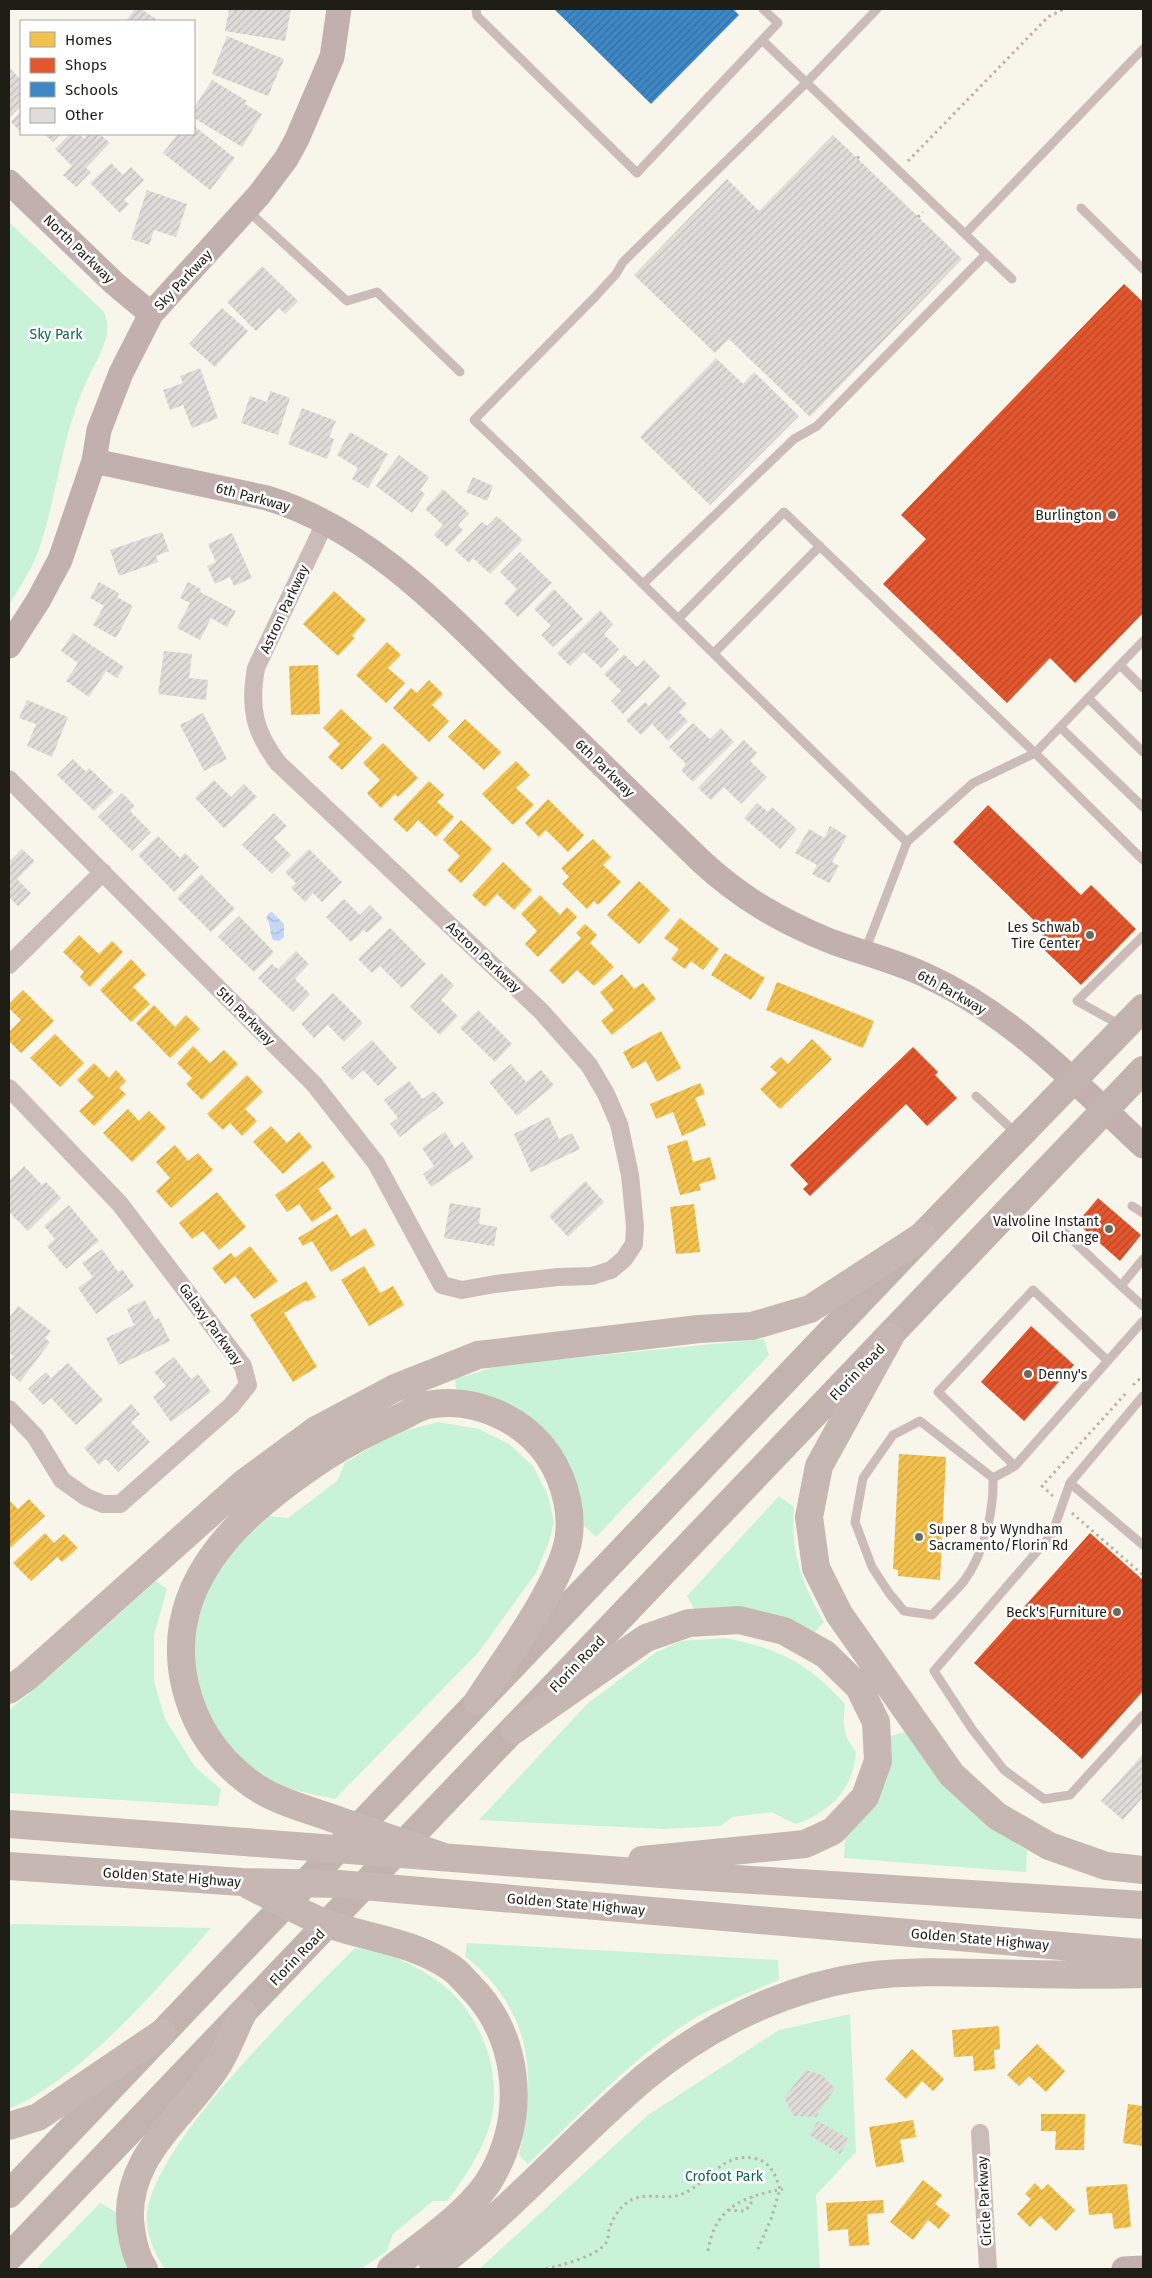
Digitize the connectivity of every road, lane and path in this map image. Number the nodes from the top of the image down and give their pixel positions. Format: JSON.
{"nodes":[{"id":1,"x":339,"y":9,"type":"edge"},
{"id":2,"x":476,"y":9,"type":"edge"},
{"id":3,"x":764,"y":9,"type":"edge"},
{"id":4,"x":877,"y":9,"type":"edge"},
{"id":5,"x":1064,"y":9,"type":"edge"},
{"id":6,"x":762,"y":41,"type":"junction"},
{"id":7,"x":1143,"y":49,"type":"edge"},
{"id":8,"x":806,"y":83,"type":"junction"},
{"id":9,"x":857,"y":158,"type":"dead end"},
{"id":10,"x":868,"y":160,"type":"dead end"},
{"id":11,"x":899,"y":171,"type":"junction"},
{"id":12,"x":9,"y":182,"type":"edge"},
{"id":13,"x":1082,"y":208,"type":"dead end"},
{"id":14,"x":246,"y":209,"type":"junction"},
{"id":15,"x":965,"y":234,"type":"junction"},
{"id":16,"x":986,"y":254,"type":"junction"},
{"id":17,"x":1143,"y":269,"type":"edge"},
{"id":18,"x":1012,"y":279,"type":"dead end"},
{"id":19,"x":151,"y":314,"type":"junction"},
{"id":20,"x":460,"y":372,"type":"dead end"},
{"id":21,"x":94,"y":461,"type":"junction"},
{"id":22,"x":325,"y":524,"type":"junction"},
{"id":23,"x":820,"y":546,"type":"junction"},
{"id":24,"x":644,"y":583,"type":"junction"},
{"id":25,"x":679,"y":618,"type":"junction"},
{"id":26,"x":1143,"y":641,"type":"edge"},
{"id":27,"x":9,"y":646,"type":"edge"},
{"id":28,"x":714,"y":653,"type":"junction"},
{"id":29,"x":1120,"y":665,"type":"junction"},
{"id":30,"x":1143,"y":688,"type":"edge"},
{"id":31,"x":1088,"y":698,"type":"junction"},
{"id":32,"x":1060,"y":727,"type":"junction"},
{"id":33,"x":1143,"y":752,"type":"edge"},
{"id":34,"x":1035,"y":753,"type":"junction"},
{"id":35,"x":9,"y":779,"type":"edge"},
{"id":36,"x":1143,"y":807,"type":"edge"},
{"id":37,"x":907,"y":842,"type":"junction"},
{"id":38,"x":1143,"y":860,"type":"edge"},
{"id":39,"x":103,"y":872,"type":"junction"},
{"id":40,"x":1143,"y":936,"type":"edge"},
{"id":41,"x":864,"y":952,"type":"junction"},
{"id":42,"x":9,"y":965,"type":"edge"},
{"id":43,"x":1134,"y":1017,"type":"edge"},
{"id":44,"x":1143,"y":1070,"type":"edge"},
{"id":45,"x":1073,"y":1080,"type":"junction"},
{"id":46,"x":9,"y":1088,"type":"edge"},
{"id":47,"x":976,"y":1096,"type":"dead end"},
{"id":48,"x":1105,"y":1110,"type":"junction"},
{"id":49,"x":1019,"y":1136,"type":"junction"},
{"id":50,"x":1143,"y":1146,"type":"edge"},
{"id":51,"x":1132,"y":1206,"type":"dead end"},
{"id":52,"x":1143,"y":1213,"type":"edge"},
{"id":53,"x":1064,"y":1232,"type":"dead end"},
{"id":54,"x":922,"y":1236,"type":"junction"},
{"id":55,"x":1143,"y":1259,"type":"edge"},
{"id":56,"x":442,"y":1285,"type":"joint"},
{"id":57,"x":1121,"y":1286,"type":"junction"},
{"id":58,"x":1143,"y":1306,"type":"edge"},
{"id":59,"x":1143,"y":1321,"type":"edge"},
{"id":60,"x":890,"y":1336,"type":"junction"},
{"id":61,"x":1108,"y":1361,"type":"junction"},
{"id":62,"x":1143,"y":1396,"type":"edge"},
{"id":63,"x":9,"y":1409,"type":"edge"},
{"id":64,"x":1015,"y":1466,"type":"junction"},
{"id":65,"x":993,"y":1478,"type":"junction"},
{"id":66,"x":1070,"y":1483,"type":"junction"},
{"id":67,"x":1143,"y":1545,"type":"edge"},
{"id":68,"x":9,"y":1690,"type":"edge"},
{"id":69,"x":478,"y":1702,"type":"junction"},
{"id":70,"x":1143,"y":1716,"type":"edge"},
{"id":71,"x":514,"y":1730,"type":"junction"},
{"id":72,"x":9,"y":1824,"type":"edge"},
{"id":73,"x":444,"y":1857,"type":"junction"},
{"id":74,"x":9,"y":1866,"type":"edge"},
{"id":75,"x":574,"y":1867,"type":"junction"},
{"id":76,"x":68,"y":1870,"type":"junction"},
{"id":77,"x":1143,"y":1870,"type":"edge"},
{"id":78,"x":242,"y":1882,"type":"junction"},
{"id":79,"x":9,"y":1883,"type":"edge"},
{"id":80,"x":1143,"y":1905,"type":"edge"},
{"id":81,"x":1143,"y":1953,"type":"edge"},
{"id":82,"x":1143,"y":1974,"type":"edge"},
{"id":83,"x":243,"y":2014,"type":"junction"},
{"id":84,"x":162,"y":2034,"type":"junction"},
{"id":85,"x":9,"y":2126,"type":"edge"},
{"id":86,"x":980,"y":2133,"type":"dead end"},
{"id":87,"x":782,"y":2189,"type":"junction"},
{"id":88,"x":9,"y":2194,"type":"edge"},
{"id":89,"x":753,"y":2197,"type":"junction"},
{"id":90,"x":727,"y":2210,"type":"junction"},
{"id":91,"x":758,"y":2249,"type":"dead end"},
{"id":92,"x":708,"y":2251,"type":"dead end"},
{"id":93,"x":9,"y":2258,"type":"edge"},
{"id":94,"x":1143,"y":2268,"type":"edge"},
{"id":95,"x":144,"y":2269,"type":"edge"},
{"id":96,"x":391,"y":2269,"type":"edge"},
{"id":97,"x":433,"y":2269,"type":"edge"},
{"id":98,"x":546,"y":2269,"type":"edge"},
{"id":99,"x":988,"y":2269,"type":"edge"},
{"id":100,"x":1124,"y":2269,"type":"edge"}],
"edges":[{"from":1,"to":14,"type":"street","name":"Sky Parkway"},
{"from":2,"to":6,"type":"lane"},
{"from":3,"to":6,"type":"lane"},
{"from":4,"to":8,"type":"lane"},
{"from":5,"to":11,"type":"path"},
{"from":6,"to":8,"type":"lane"},
{"from":7,"to":15,"type":"lane"},
{"from":8,"to":11,"type":"lane"},
{"from":8,"to":24,"type":"lane"},
{"from":9,"to":10,"type":"path"},
{"from":11,"to":15,"type":"lane"},
{"from":12,"to":19,"type":"street","name":"North Parkway"},
{"from":13,"to":17,"type":"lane"},
{"from":14,"to":19,"type":"street","name":"Sky Parkway"},
{"from":14,"to":20,"type":"lane"},
{"from":15,"to":16,"type":"lane"},
{"from":16,"to":18,"type":"lane"},
{"from":16,"to":24,"type":"lane"},
{"from":19,"to":21,"type":"street","name":"Sky Parkway"},
{"from":21,"to":22,"type":"street","name":"6th Parkway"},
{"from":21,"to":27,"type":"street","name":"Sky Parkway"},
{"from":22,"to":41,"type":"street","name":"6th Parkway"},
{"from":22,"to":56,"type":"street","name":"Astron Parkway"},
{"from":23,"to":25,"type":"lane"},
{"from":23,"to":28,"type":"lane"},
{"from":23,"to":34,"type":"lane"},
{"from":24,"to":25,"type":"lane"},
{"from":25,"to":28,"type":"lane"},
{"from":26,"to":29,"type":"lane"},
{"from":28,"to":37,"type":"lane"},
{"from":29,"to":30,"type":"lane"},
{"from":29,"to":31,"type":"lane"},
{"from":31,"to":32,"type":"lane"},
{"from":31,"to":33,"type":"lane"},
{"from":32,"to":34,"type":"lane"},
{"from":32,"to":36,"type":"lane"},
{"from":34,"to":37,"type":"lane"},
{"from":34,"to":38,"type":"lane"},
{"from":35,"to":39,"type":"street","name":"5th Parkway"},
{"from":37,"to":41,"type":"lane"},
{"from":39,"to":42,"type":"street"},
{"from":39,"to":56,"type":"street","name":"5th Parkway"},
{"from":40,"to":43,"type":"lane"},
{"from":41,"to":45,"type":"street","name":"6th Parkway"},
{"from":43,"to":45,"type":"main road"},
{"from":44,"to":48,"type":"main road","name":"Florin Road"},
{"from":45,"to":48,"type":"street","name":"6th Parkway"},
{"from":45,"to":49,"type":"main road"},
{"from":46,"to":63,"type":"street","name":"Galaxy Parkway"},
{"from":47,"to":49,"type":"lane"},
{"from":48,"to":50,"type":"street","name":"6th Parkway"},
{"from":48,"to":60,"type":"main road","name":"Florin Road"},
{"from":49,"to":54,"type":"main road"},
{"from":51,"to":52,"type":"lane"},
{"from":53,"to":57,"type":"lane"},
{"from":54,"to":68,"type":"highway"},
{"from":54,"to":69,"type":"main road"},
{"from":55,"to":57,"type":"lane"},
{"from":57,"to":58,"type":"lane"},
{"from":59,"to":61,"type":"lane"},
{"from":60,"to":71,"type":"main road","name":"Florin Road"},
{"from":60,"to":77,"type":"highway"},
{"from":61,"to":64,"type":"lane"},
{"from":61,"to":64,"type":"lane"},
{"from":62,"to":66,"type":"lane"},
{"from":64,"to":65,"type":"lane"},
{"from":65,"to":65,"type":"lane"},
{"from":66,"to":67,"type":"lane"},
{"from":66,"to":70,"type":"lane"},
{"from":69,"to":73,"type":"highway"},
{"from":69,"to":84,"type":"main road"},
{"from":71,"to":75,"type":"highway"},
{"from":71,"to":83,"type":"main road","name":"Florin Road"},
{"from":72,"to":73,"type":"highway"},
{"from":73,"to":75,"type":"highway"},
{"from":74,"to":76,"type":"highway","name":"Golden State Highway"},
{"from":75,"to":80,"type":"highway"},
{"from":76,"to":78,"type":"highway","name":"Golden State Highway"},
{"from":76,"to":79,"type":"highway"},
{"from":78,"to":81,"type":"highway","name":"Golden State Highway"},
{"from":78,"to":96,"type":"highway"},
{"from":82,"to":97,"type":"highway"},
{"from":83,"to":93,"type":"main road","name":"Florin Road"},
{"from":83,"to":95,"type":"highway"},
{"from":84,"to":85,"type":"highway"},
{"from":84,"to":88,"type":"main road"},
{"from":86,"to":99,"type":"street","name":"Circle Parkway"},
{"from":87,"to":89,"type":"path"},
{"from":87,"to":91,"type":"path"},
{"from":87,"to":98,"type":"path"},
{"from":89,"to":90,"type":"path"},
{"from":89,"to":90,"type":"path"},
{"from":90,"to":92,"type":"path"},
{"from":94,"to":100,"type":"street"}]}
